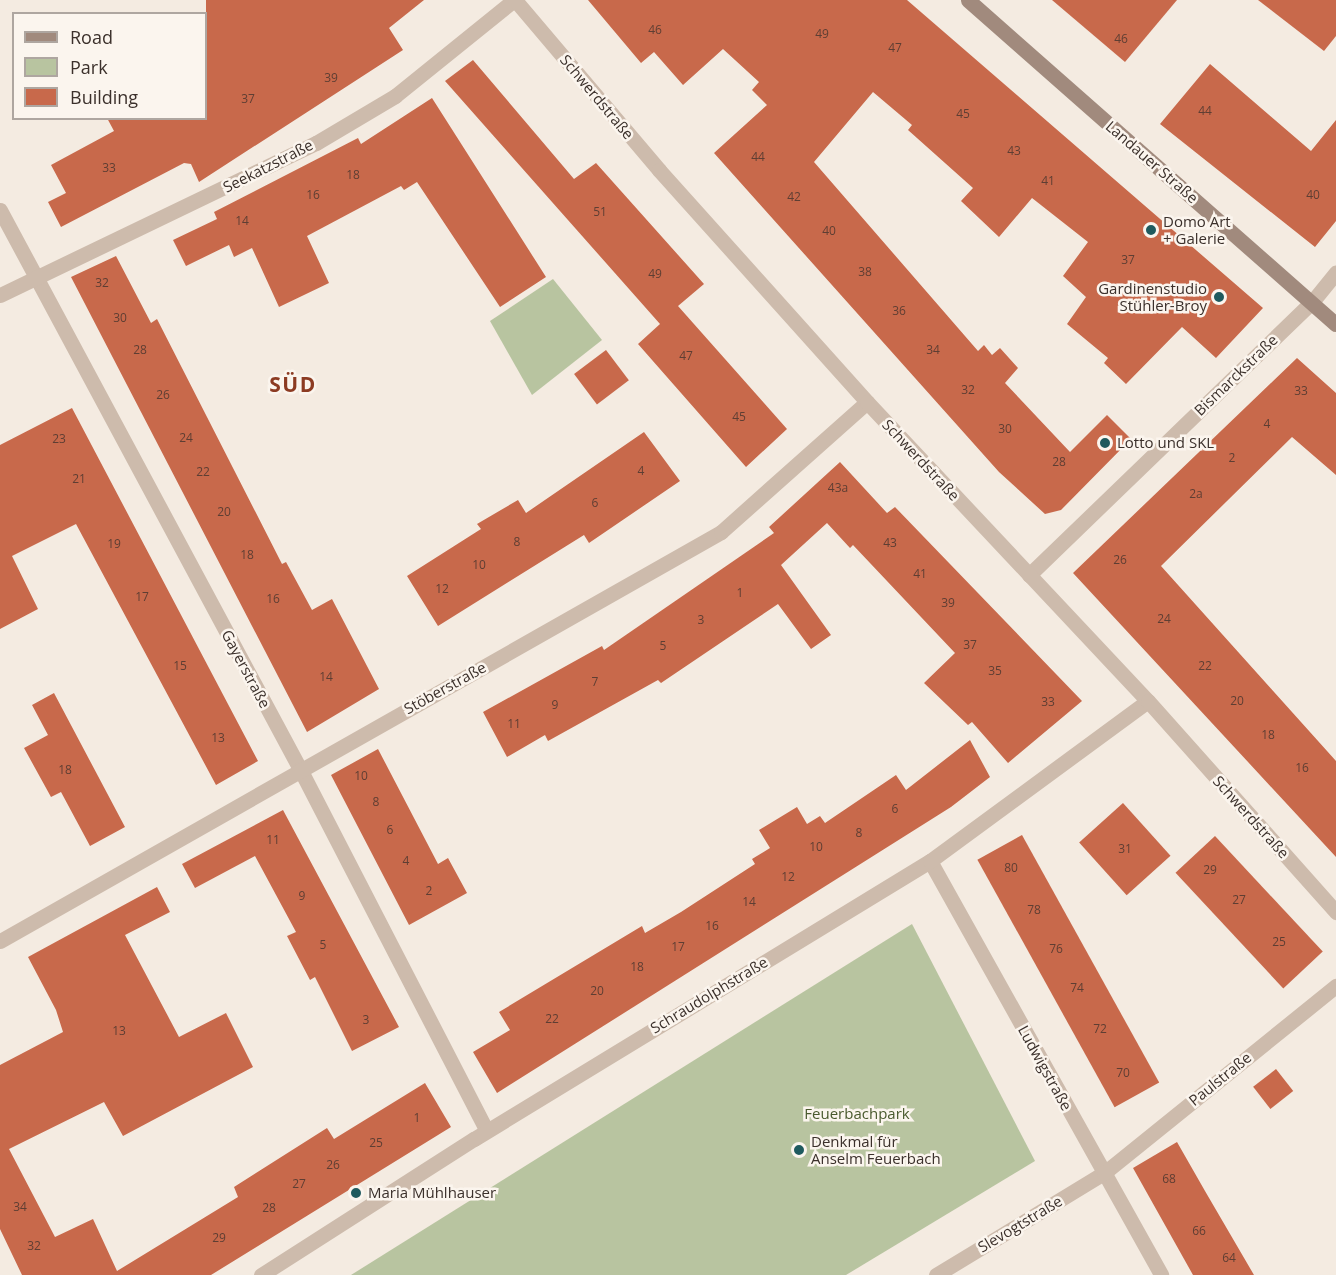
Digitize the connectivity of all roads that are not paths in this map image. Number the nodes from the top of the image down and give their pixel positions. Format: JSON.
{"nodes":[{"id":1,"x":514,"y":0,"type":"edge"},
{"id":2,"x":968,"y":0,"type":"edge"},
{"id":3,"x":0,"y":210,"type":"edge"},
{"id":4,"x":1336,"y":272,"type":"edge"},
{"id":5,"x":36,"y":278,"type":"junction"},
{"id":6,"x":0,"y":295,"type":"edge"},
{"id":7,"x":1312,"y":302,"type":"junction"},
{"id":8,"x":1336,"y":324,"type":"edge"},
{"id":9,"x":867,"y":402,"type":"junction"},
{"id":10,"x":1029,"y":575,"type":"junction"},
{"id":11,"x":1148,"y":701,"type":"junction"},
{"id":12,"x":300,"y":769,"type":"junction"},
{"id":13,"x":930,"y":861,"type":"junction"},
{"id":14,"x":1336,"y":912,"type":"edge"},
{"id":15,"x":0,"y":941,"type":"edge"},
{"id":16,"x":1336,"y":986,"type":"edge"},
{"id":17,"x":487,"y":1131,"type":"junction"},
{"id":18,"x":1104,"y":1173,"type":"junction"},
{"id":19,"x":261,"y":1275,"type":"edge"},
{"id":20,"x":936,"y":1275,"type":"edge"},
{"id":21,"x":1161,"y":1275,"type":"edge"}],
"edges":[{"from":1,"to":5,"type":"street","name":"Seekatzstraße"},
{"from":1,"to":9,"type":"street","name":"Schwerdstraße"},
{"from":2,"to":7,"type":"main road","name":"Landauer Straße"},
{"from":3,"to":5,"type":"street","name":"Gayerstraße"},
{"from":4,"to":7,"type":"street","name":"Bismarckstraße"},
{"from":5,"to":6,"type":"street","name":"Seekatzstraße"},
{"from":5,"to":12,"type":"street","name":"Gayerstraße"},
{"from":7,"to":8,"type":"main road","name":"Landauer Straße"},
{"from":7,"to":10,"type":"street","name":"Bismarckstraße"},
{"from":9,"to":10,"type":"street","name":"Schwerdstraße"},
{"from":9,"to":12,"type":"street","name":"Stöberstraße"},
{"from":10,"to":11,"type":"street","name":"Schwerdstraße"},
{"from":11,"to":13,"type":"street","name":"Schraudolphstraße"},
{"from":11,"to":14,"type":"street","name":"Schwerdstraße"},
{"from":12,"to":15,"type":"street","name":"Stöberstraße"},
{"from":12,"to":17,"type":"street","name":"Gayerstraße"},
{"from":13,"to":17,"type":"street","name":"Schraudolphstraße"},
{"from":13,"to":18,"type":"street","name":"Ludwigstraße"},
{"from":16,"to":18,"type":"street","name":"Paulstraße"},
{"from":17,"to":19,"type":"street","name":"Schraudolphstraße"},
{"from":18,"to":20,"type":"street","name":"Slevogtstraße"},
{"from":18,"to":21,"type":"street","name":"Ludwigstraße"}]}
